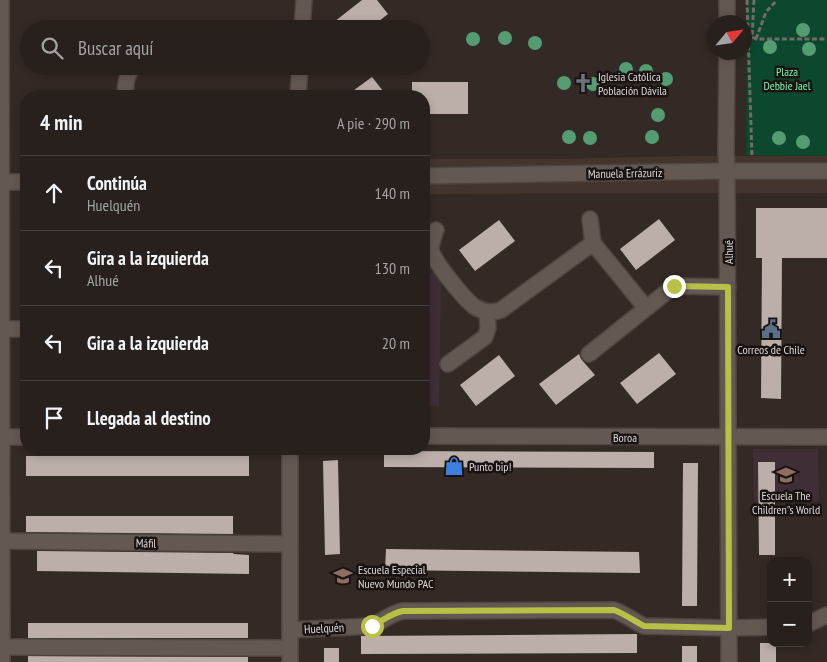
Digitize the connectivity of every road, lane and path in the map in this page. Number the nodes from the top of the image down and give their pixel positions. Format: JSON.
{"nodes":[{"id":1,"x":1,"y":0,"type":"edge"},
{"id":2,"x":304,"y":0,"type":"edge"},
{"id":3,"x":727,"y":0,"type":"edge"},
{"id":4,"x":747,"y":0,"type":"edge"},
{"id":5,"x":754,"y":0,"type":"edge"},
{"id":6,"x":777,"y":0,"type":"edge"},
{"id":7,"x":727,"y":15,"type":"edge"},
{"id":8,"x":303,"y":20,"type":"edge"},
{"id":9,"x":756,"y":39,"type":"junction"},
{"id":10,"x":827,"y":39,"type":"edge"},
{"id":11,"x":726,"y":60,"type":"edge"},
{"id":12,"x":128,"y":75,"type":"edge"},
{"id":13,"x":299,"y":75,"type":"edge"},
{"id":14,"x":126,"y":90,"type":"edge"},
{"id":15,"x":298,"y":90,"type":"edge"},
{"id":16,"x":727,"y":171,"type":"junction"},
{"id":17,"x":753,"y":171,"type":"junction"},
{"id":18,"x":827,"y":171,"type":"edge"},
{"id":19,"x":430,"y":176,"type":"edge"},
{"id":20,"x":2,"y":182,"type":"junction"},
{"id":21,"x":20,"y":182,"type":"edge"},
{"id":22,"x":1,"y":199,"type":"edge"},
{"id":23,"x":590,"y":219,"type":"dead end"},
{"id":24,"x":436,"y":230,"type":"dead end"},
{"id":25,"x":593,"y":244,"type":"junction"},
{"id":26,"x":728,"y":287,"type":"junction"},
{"id":27,"x":646,"y":308,"type":"junction"},
{"id":28,"x":487,"y":312,"type":"junction"},
{"id":29,"x":2,"y":329,"type":"junction"},
{"id":30,"x":20,"y":329,"type":"edge"},
{"id":31,"x":589,"y":354,"type":"dead end"},
{"id":32,"x":448,"y":364,"type":"dead end"},
{"id":33,"x":430,"y":436,"type":"edge"},
{"id":34,"x":1,"y":437,"type":"edge"},
{"id":35,"x":20,"y":437,"type":"edge"},
{"id":36,"x":827,"y":437,"type":"edge"},
{"id":37,"x":728,"y":438,"type":"junction"},
{"id":38,"x":290,"y":455,"type":"edge"},
{"id":39,"x":2,"y":542,"type":"junction"},
{"id":40,"x":290,"y":544,"type":"junction"},
{"id":41,"x":827,"y":615,"type":"edge"},
{"id":42,"x":812,"y":622,"type":"edge"},
{"id":43,"x":767,"y":627,"type":"edge"},
{"id":44,"x":729,"y":628,"type":"junction"},
{"id":45,"x":290,"y":630,"type":"junction"},
{"id":46,"x":2,"y":655,"type":"edge"},
{"id":47,"x":290,"y":655,"type":"edge"},
{"id":48,"x":729,"y":662,"type":"edge"}],
"edges":[{"from":1,"to":20,"type":"street"},
{"from":2,"to":8,"type":"street"},
{"from":3,"to":7,"type":"street"},
{"from":4,"to":17,"type":"path"},
{"from":5,"to":9,"type":"path"},
{"from":6,"to":9,"type":"path"},
{"from":9,"to":10,"type":"path"},
{"from":11,"to":16,"type":"street","name":"Alhué"},
{"from":12,"to":14,"type":"street"},
{"from":13,"to":15,"type":"street"},
{"from":16,"to":17,"type":"street","name":"Manuela Errázuriz"},
{"from":16,"to":19,"type":"street","name":"Manuela Errázuriz"},
{"from":16,"to":26,"type":"street","name":"Alhué"},
{"from":17,"to":18,"type":"street","name":"Manuela Errázuriz"},
{"from":20,"to":21,"type":"street"},
{"from":20,"to":22,"type":"street"},
{"from":22,"to":29,"type":"street"},
{"from":23,"to":25,"type":"street"},
{"from":24,"to":28,"type":"street"},
{"from":25,"to":27,"type":"street"},
{"from":25,"to":28,"type":"street"},
{"from":26,"to":27,"type":"street"},
{"from":26,"to":37,"type":"street","name":"Alhué"},
{"from":27,"to":31,"type":"street"},
{"from":28,"to":32,"type":"street"},
{"from":29,"to":30,"type":"street"},
{"from":29,"to":34,"type":"street"},
{"from":33,"to":37,"type":"street","name":"Boroa"},
{"from":34,"to":35,"type":"street"},
{"from":34,"to":39,"type":"street"},
{"from":36,"to":37,"type":"street","name":"Boroa"},
{"from":37,"to":44,"type":"street","name":"Alhué"},
{"from":38,"to":40,"type":"street"},
{"from":39,"to":40,"type":"street","name":"Máfil"},
{"from":39,"to":46,"type":"street"},
{"from":40,"to":45,"type":"street"},
{"from":41,"to":42,"type":"street"},
{"from":43,"to":44,"type":"street","name":"Huelquén"},
{"from":44,"to":45,"type":"street","name":"Huelquén"},
{"from":44,"to":48,"type":"street","name":"Alhué"},
{"from":45,"to":47,"type":"street"},
{"from":46,"to":47,"type":"street"}]}
